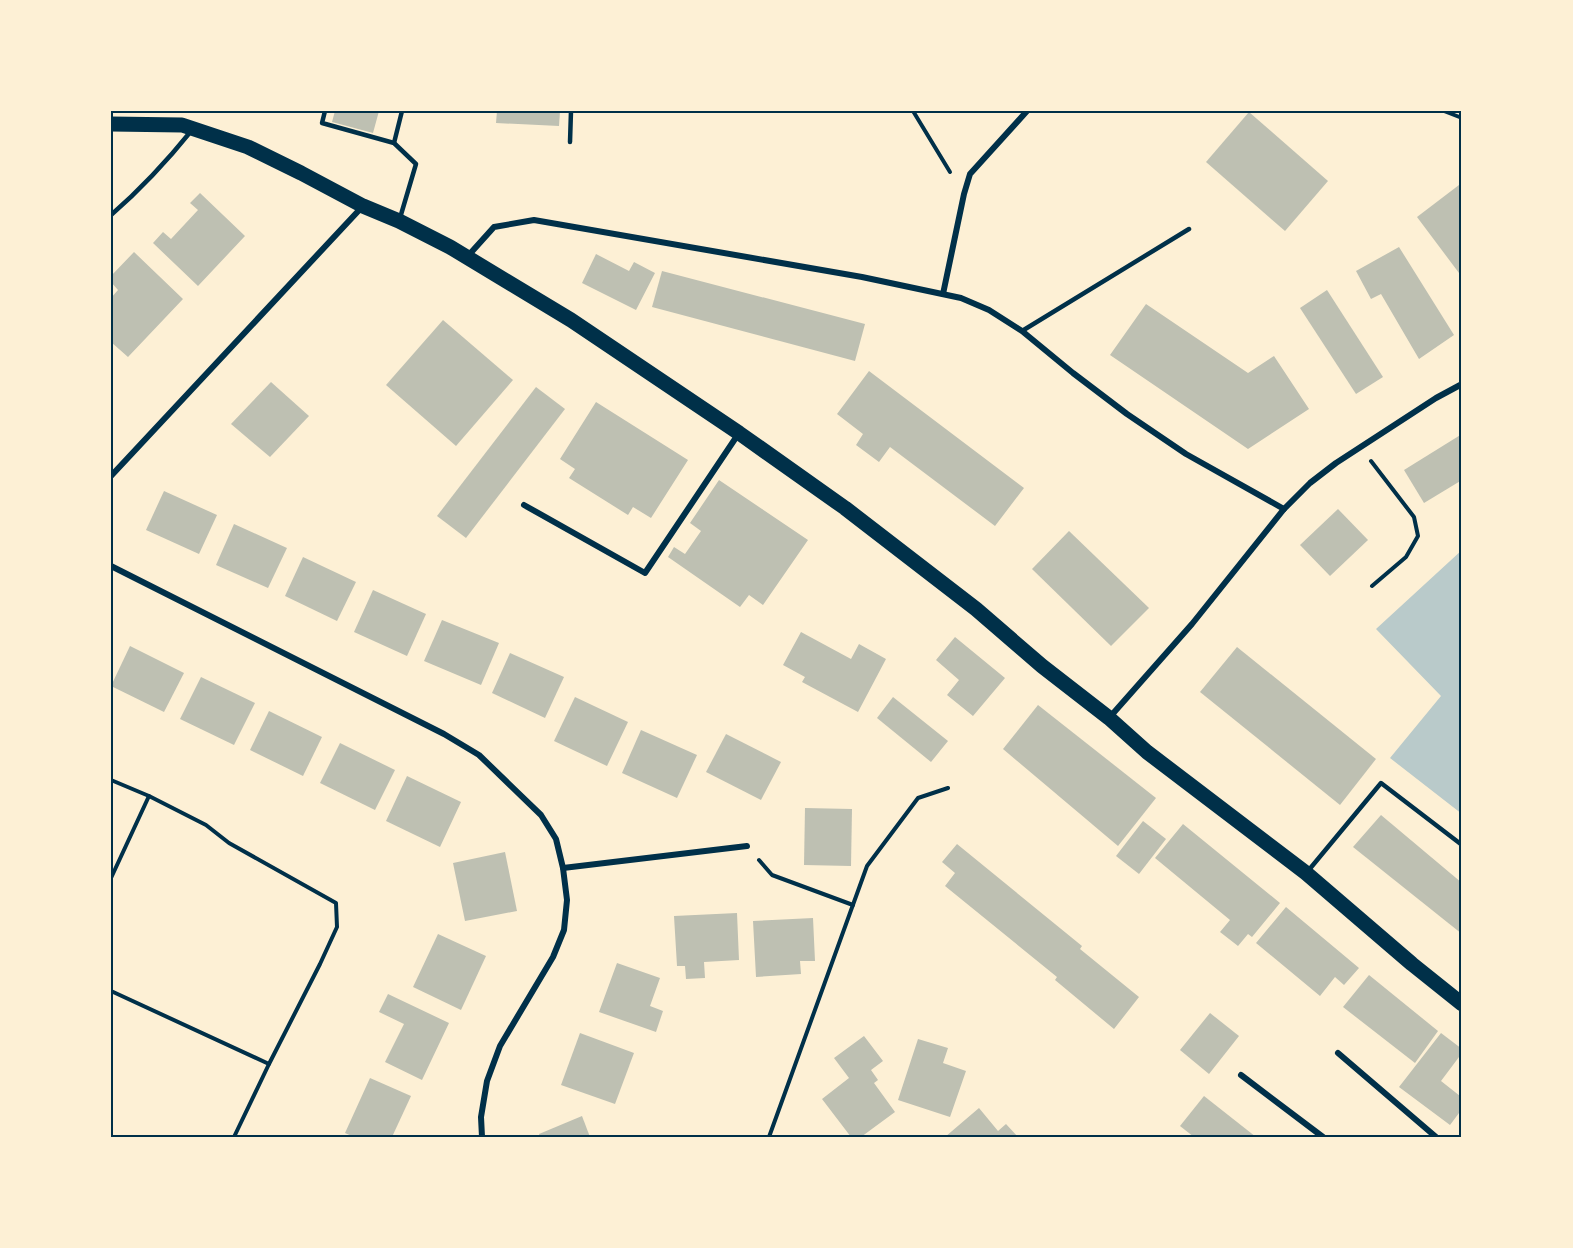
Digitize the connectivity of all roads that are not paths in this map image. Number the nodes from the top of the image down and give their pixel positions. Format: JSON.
{"nodes":[{"id":1,"x":170,"y":111,"type":"edge"},
{"id":2,"x":325,"y":111,"type":"edge"},
{"id":3,"x":402,"y":111,"type":"edge"},
{"id":4,"x":571,"y":111,"type":"edge"},
{"id":5,"x":1028,"y":111,"type":"edge"},
{"id":6,"x":111,"y":124,"type":"edge"},
{"id":7,"x":188,"y":127,"type":"junction"},
{"id":8,"x":570,"y":142,"type":"dead end"},
{"id":9,"x":394,"y":143,"type":"junction"},
{"id":10,"x":363,"y":206,"type":"junction"},
{"id":11,"x":111,"y":215,"type":"edge"},
{"id":12,"x":399,"y":221,"type":"junction"},
{"id":13,"x":1189,"y":229,"type":"dead end"},
{"id":14,"x":467,"y":257,"type":"junction"},
{"id":15,"x":943,"y":294,"type":"junction"},
{"id":16,"x":1023,"y":331,"type":"junction"},
{"id":17,"x":1462,"y":384,"type":"edge"},
{"id":18,"x":739,"y":433,"type":"junction"},
{"id":19,"x":111,"y":476,"type":"edge"},
{"id":20,"x":524,"y":505,"type":"dead end"},
{"id":21,"x":1284,"y":509,"type":"junction"},
{"id":22,"x":111,"y":566,"type":"edge"},
{"id":23,"x":1109,"y":718,"type":"junction"},
{"id":24,"x":1462,"y":845,"type":"edge"},
{"id":25,"x":747,"y":846,"type":"road end"},
{"id":26,"x":563,"y":868,"type":"junction"},
{"id":27,"x":1306,"y":873,"type":"junction"},
{"id":28,"x":1462,"y":1004,"type":"edge"},
{"id":29,"x":1338,"y":1053,"type":"dead end"},
{"id":30,"x":1241,"y":1076,"type":"dead end"},
{"id":31,"x":482,"y":1137,"type":"edge"},
{"id":32,"x":1323,"y":1137,"type":"edge"},
{"id":33,"x":1436,"y":1137,"type":"edge"}],
"edges":[{"from":1,"to":7,"type":"main road"},
{"from":2,"to":9,"type":"lane"},
{"from":3,"to":9,"type":"lane"},
{"from":4,"to":8,"type":"lane"},
{"from":5,"to":15,"type":"street"},
{"from":6,"to":7,"type":"main road"},
{"from":7,"to":10,"type":"main road"},
{"from":7,"to":11,"type":"lane"},
{"from":9,"to":12,"type":"lane"},
{"from":10,"to":12,"type":"main road"},
{"from":10,"to":19,"type":"street"},
{"from":12,"to":14,"type":"main road"},
{"from":13,"to":16,"type":"lane"},
{"from":14,"to":15,"type":"street"},
{"from":14,"to":18,"type":"main road"},
{"from":15,"to":16,"type":"street"},
{"from":16,"to":21,"type":"street"},
{"from":17,"to":21,"type":"street"},
{"from":18,"to":20,"type":"street"},
{"from":18,"to":23,"type":"main road"},
{"from":21,"to":23,"type":"street"},
{"from":22,"to":26,"type":"street"},
{"from":23,"to":27,"type":"main road"},
{"from":24,"to":27,"type":"lane"},
{"from":25,"to":26,"type":"street"},
{"from":26,"to":31,"type":"street"},
{"from":27,"to":28,"type":"main road"},
{"from":29,"to":33,"type":"street"},
{"from":30,"to":32,"type":"street"}]}
